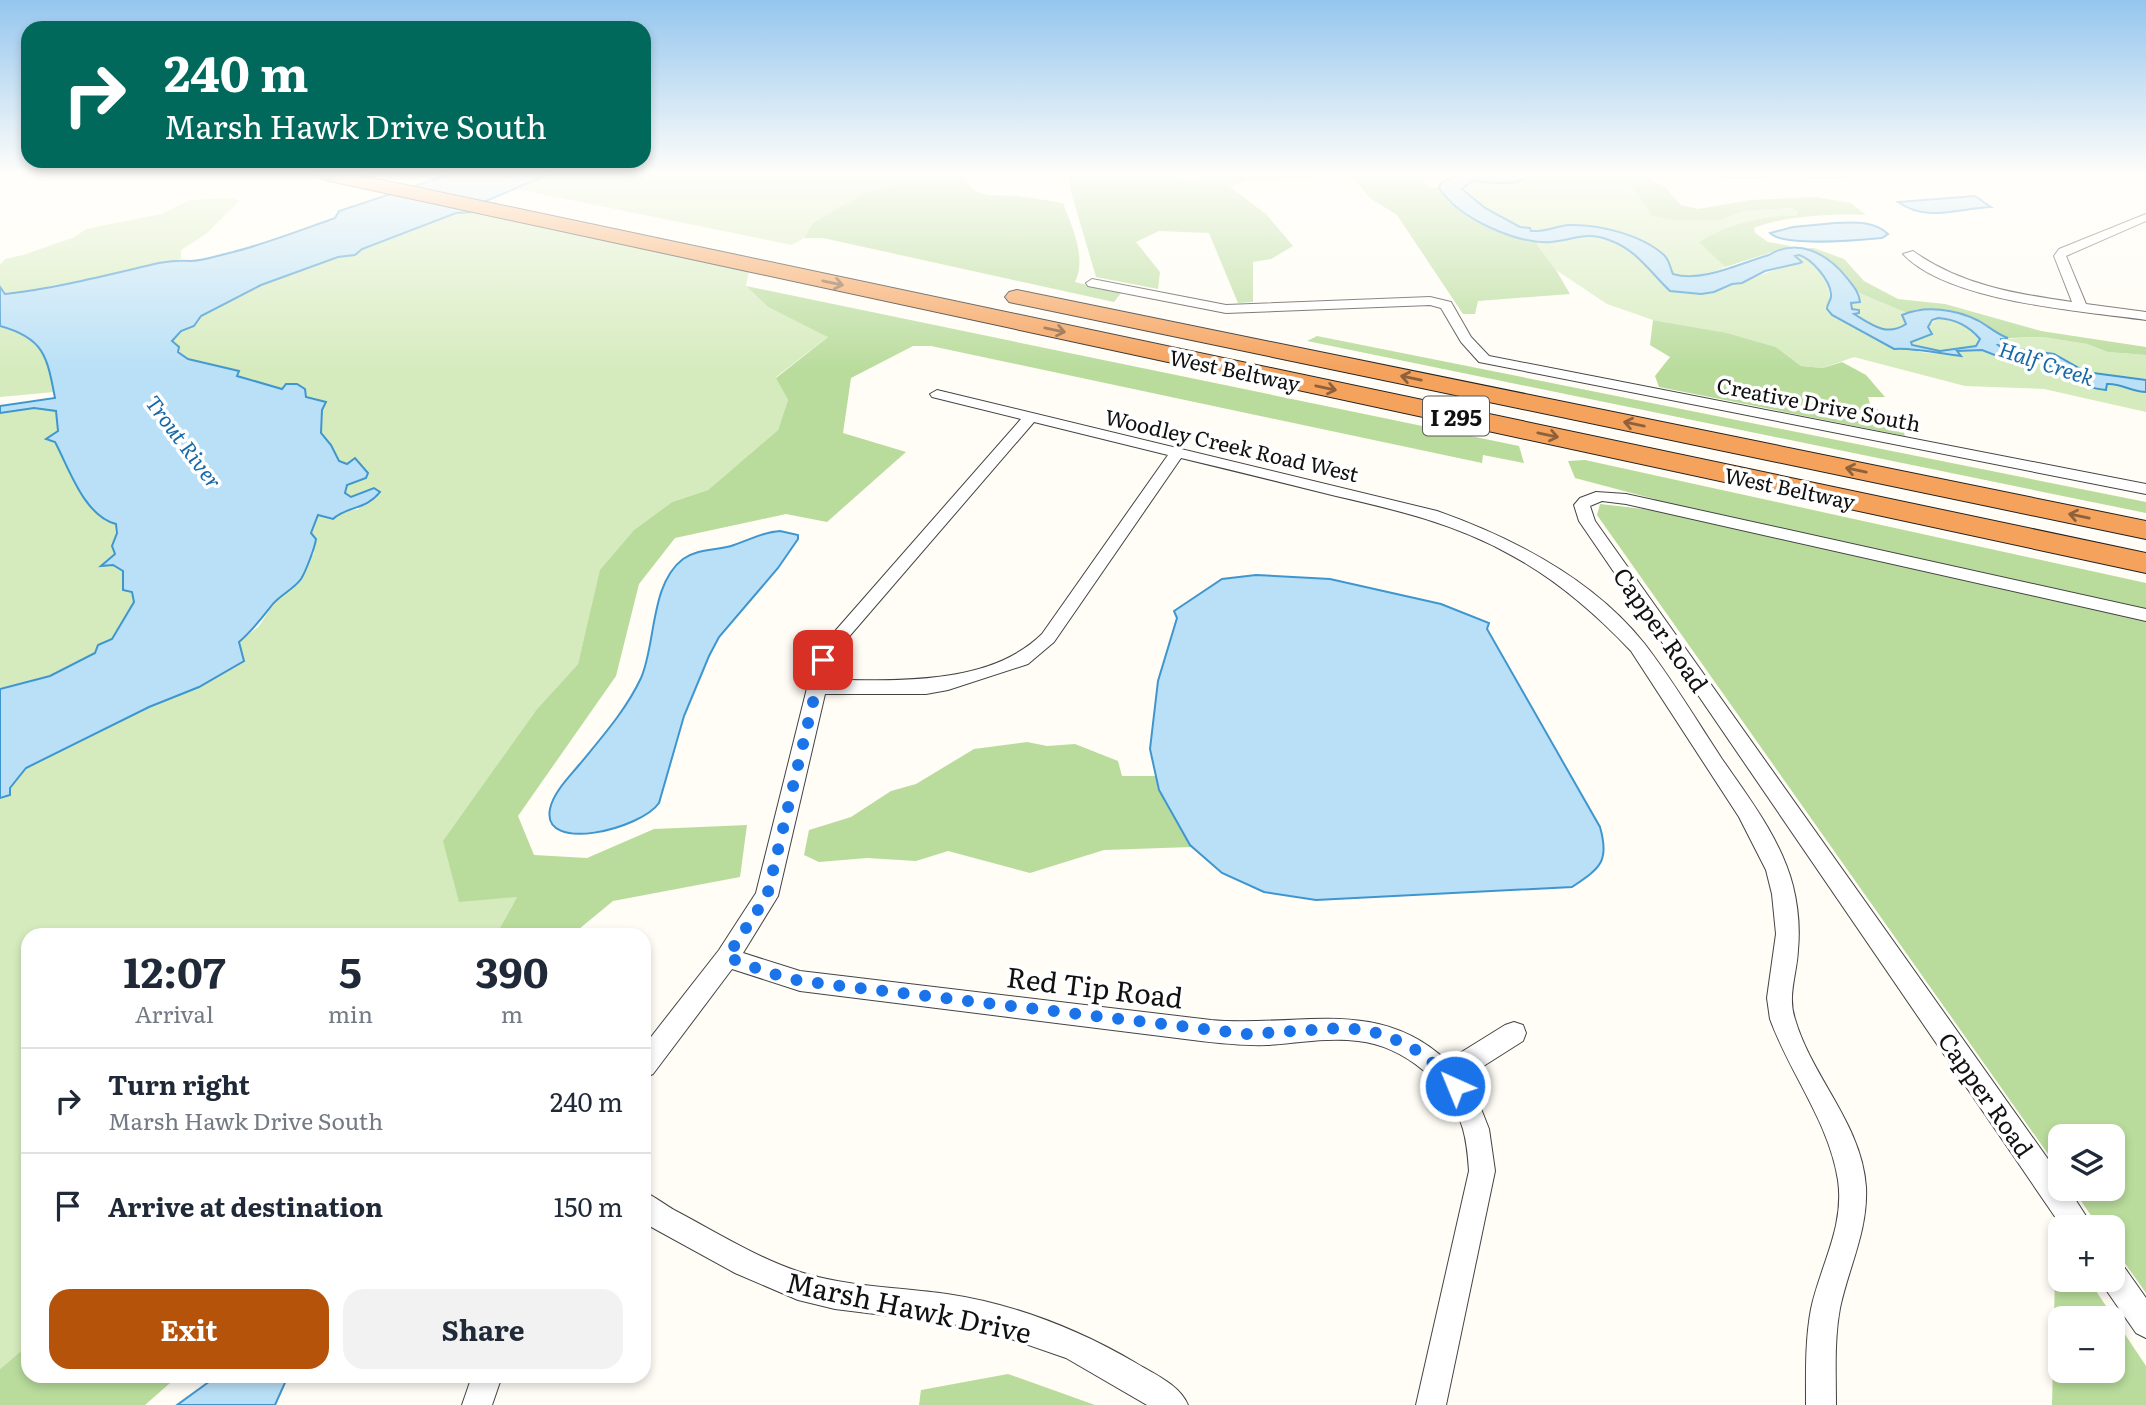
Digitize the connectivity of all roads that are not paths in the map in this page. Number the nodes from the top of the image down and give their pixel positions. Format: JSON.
{"nodes":[{"id":1,"x":634,"y":240,"type":"edge"},
{"id":2,"x":2093,"y":240,"type":"edge"},
{"id":3,"x":797,"y":252,"type":"dead end"},
{"id":4,"x":1909,"y":254,"type":"dead end"},
{"id":5,"x":1092,"y":283,"type":"dead end"},
{"id":6,"x":2080,"y":305,"type":"junction"},
{"id":7,"x":2146,"y":316,"type":"edge"},
{"id":8,"x":937,"y":394,"type":"dead end"},
{"id":9,"x":1031,"y":417,"type":"junction"},
{"id":10,"x":1177,"y":452,"type":"junction"},
{"id":11,"x":2146,"y":489,"type":"edge"},
{"id":12,"x":2146,"y":530,"type":"edge"},
{"id":13,"x":2146,"y":563,"type":"edge"},
{"id":14,"x":2146,"y":615,"type":"edge"},
{"id":15,"x":815,"y":687,"type":"junction"},
{"id":16,"x":727,"y":957,"type":"junction"},
{"id":17,"x":1514,"y":1033,"type":"dead end"},
{"id":18,"x":651,"y":1057,"type":"edge"},
{"id":19,"x":1447,"y":1075,"type":"junction"},
{"id":20,"x":651,"y":1210,"type":"edge"},
{"id":21,"x":2071,"y":1215,"type":"edge"},
{"id":22,"x":2124,"y":1292,"type":"edge"},
{"id":23,"x":2146,"y":1323,"type":"edge"},
{"id":24,"x":485,"y":1383,"type":"edge"},
{"id":25,"x":477,"y":1405,"type":"edge"},
{"id":26,"x":1173,"y":1405,"type":"edge"},
{"id":27,"x":1431,"y":1405,"type":"edge"},
{"id":28,"x":1821,"y":1405,"type":"edge"}],
"edges":[{"from":1,"to":13,"type":"highway","name":"West Beltway","number":"I 295","one_way":true},
{"from":2,"to":6,"type":"street"},
{"from":12,"to":3,"type":"highway","name":"West Beltway","number":"I 295","one_way":true},
{"from":4,"to":6,"type":"street"},
{"from":5,"to":11,"type":"street","name":"Creative Drive South"},
{"from":6,"to":7,"type":"street"},
{"from":8,"to":9,"type":"street","name":"Woodley Creek Road West"},
{"from":9,"to":10,"type":"street","name":"Woodley Creek Road West"},
{"from":9,"to":15,"type":"street"},
{"from":10,"to":15,"type":"street"},
{"from":10,"to":28,"type":"street","name":"Woodley Creek Road West"},
{"from":14,"to":21,"type":"street","name":"Capper Road"},
{"from":15,"to":16,"type":"street"},
{"from":16,"to":18,"type":"street"},
{"from":16,"to":19,"type":"street","name":"Red Tip Road"},
{"from":17,"to":19,"type":"street"},
{"from":19,"to":27,"type":"street","name":"Red Tip Road"},
{"from":20,"to":26,"type":"street","name":"Marsh Hawk Drive"},
{"from":22,"to":23,"type":"street"},
{"from":24,"to":25,"type":"street"}]}
